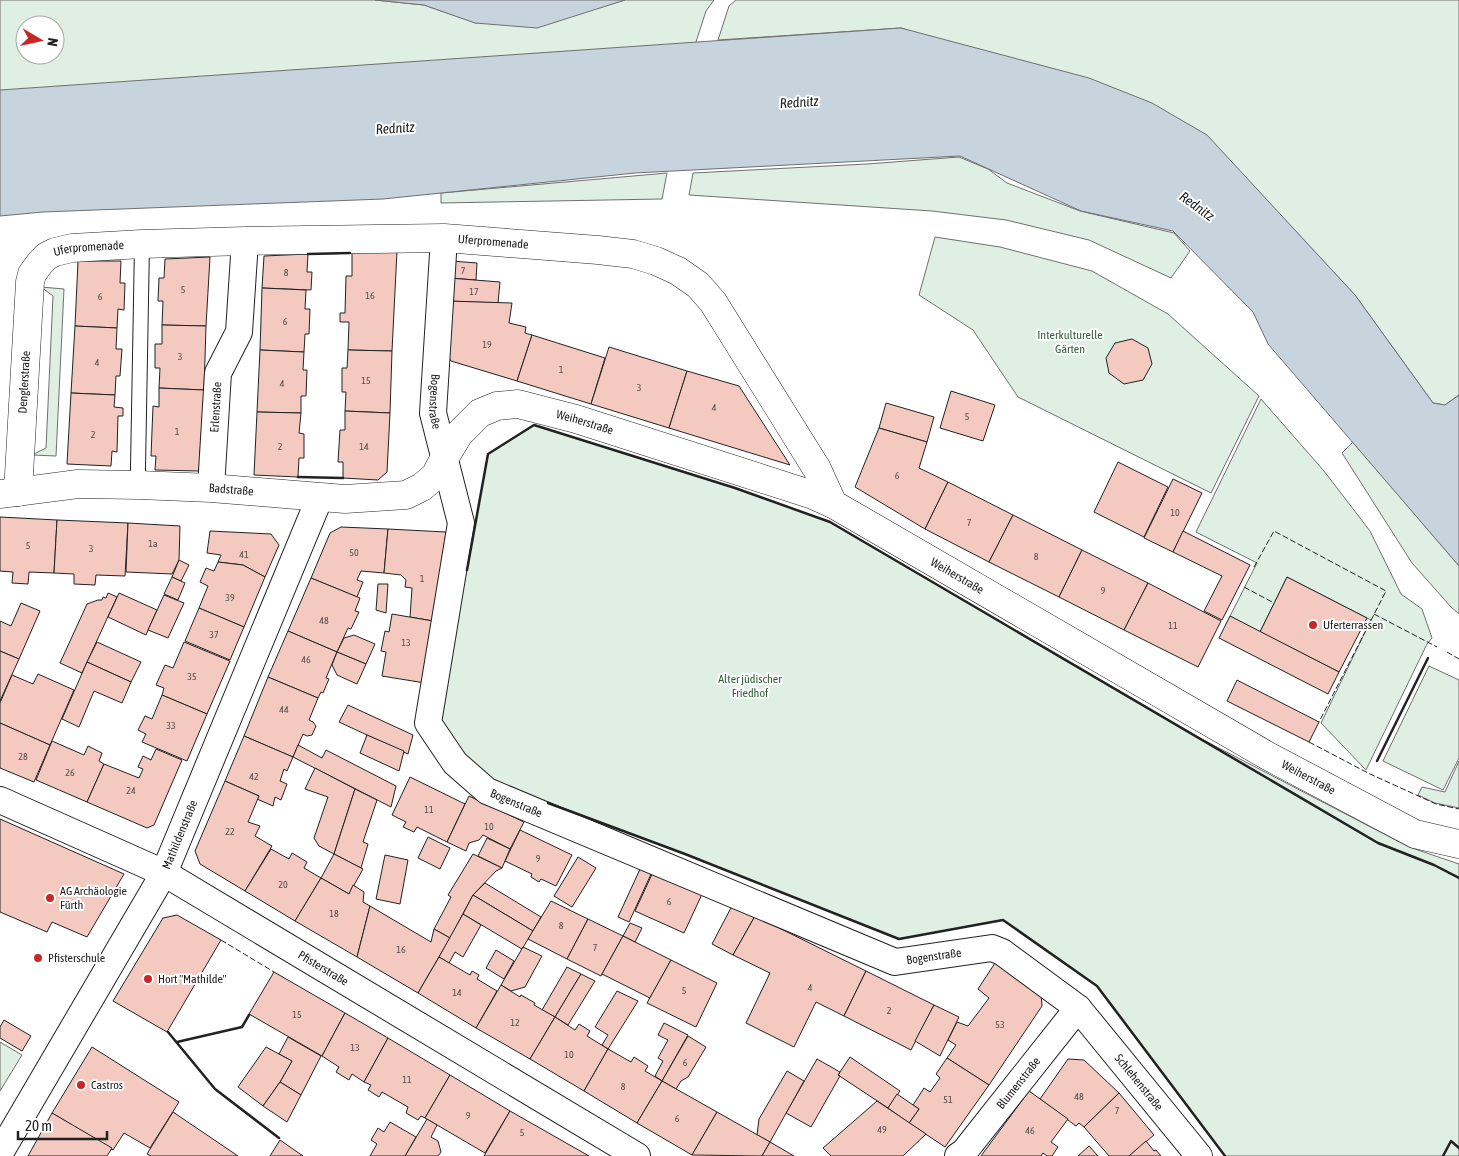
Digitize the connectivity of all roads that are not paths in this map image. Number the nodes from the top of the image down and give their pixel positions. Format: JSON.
{"nodes":[{"id":1,"x":444,"y":238,"type":"junction"},
{"id":2,"x":245,"y":241,"type":"junction"},
{"id":3,"x":142,"y":244,"type":"junction"},
{"id":4,"x":32,"y":274,"type":"joint"},
{"id":5,"x":445,"y":457,"type":"junction"},
{"id":6,"x":139,"y":485,"type":"junction"},
{"id":7,"x":211,"y":488,"type":"junction"},
{"id":8,"x":9,"y":493,"type":"edge"},
{"id":9,"x":320,"y":497,"type":"junction"},
{"id":10,"x":833,"y":504,"type":"junction"},
{"id":11,"x":0,"y":800,"type":"edge"},
{"id":12,"x":1459,"y":844,"type":"edge"},
{"id":13,"x":164,"y":872,"type":"junction"},
{"id":14,"x":1078,"y":1008,"type":"junction"},
{"id":15,"x":0,"y":1153,"type":"edge"},
{"id":16,"x":637,"y":1156,"type":"edge"},
{"id":17,"x":958,"y":1156,"type":"edge"},
{"id":18,"x":1198,"y":1156,"type":"edge"}],
"edges":[{"from":1,"to":2,"type":"street","name":"Uferpromenade"},
{"from":1,"to":5,"type":"street","name":"Bogenstraße"},
{"from":1,"to":10,"type":"street","name":"Uferpromenade"},
{"from":2,"to":3,"type":"street","name":"Uferpromenade"},
{"from":2,"to":7,"type":"street","name":"Erlenstraße"},
{"from":3,"to":4,"type":"street","name":"Uferpromenade"},
{"from":3,"to":6,"type":"lane"},
{"from":4,"to":8,"type":"street","name":"Denglerstraße"},
{"from":5,"to":9,"type":"street","name":"Badstraße"},
{"from":5,"to":10,"type":"street","name":"Weiherstraße"},
{"from":5,"to":14,"type":"street","name":"Bogenstraße"},
{"from":6,"to":7,"type":"street","name":"Badstraße"},
{"from":6,"to":8,"type":"street","name":"Badstraße"},
{"from":7,"to":9,"type":"street","name":"Badstraße"},
{"from":9,"to":13,"type":"street","name":"Mathildenstraße"},
{"from":10,"to":12,"type":"street","name":"Weiherstraße"},
{"from":11,"to":13,"type":"street","name":"Pfisterstraße"},
{"from":13,"to":15,"type":"street","name":"Mathildenstraße"},
{"from":13,"to":16,"type":"street","name":"Pfisterstraße"},
{"from":14,"to":17,"type":"street","name":"Blumenstraße"},
{"from":14,"to":18,"type":"street","name":"Schlehenstraße"}]}
